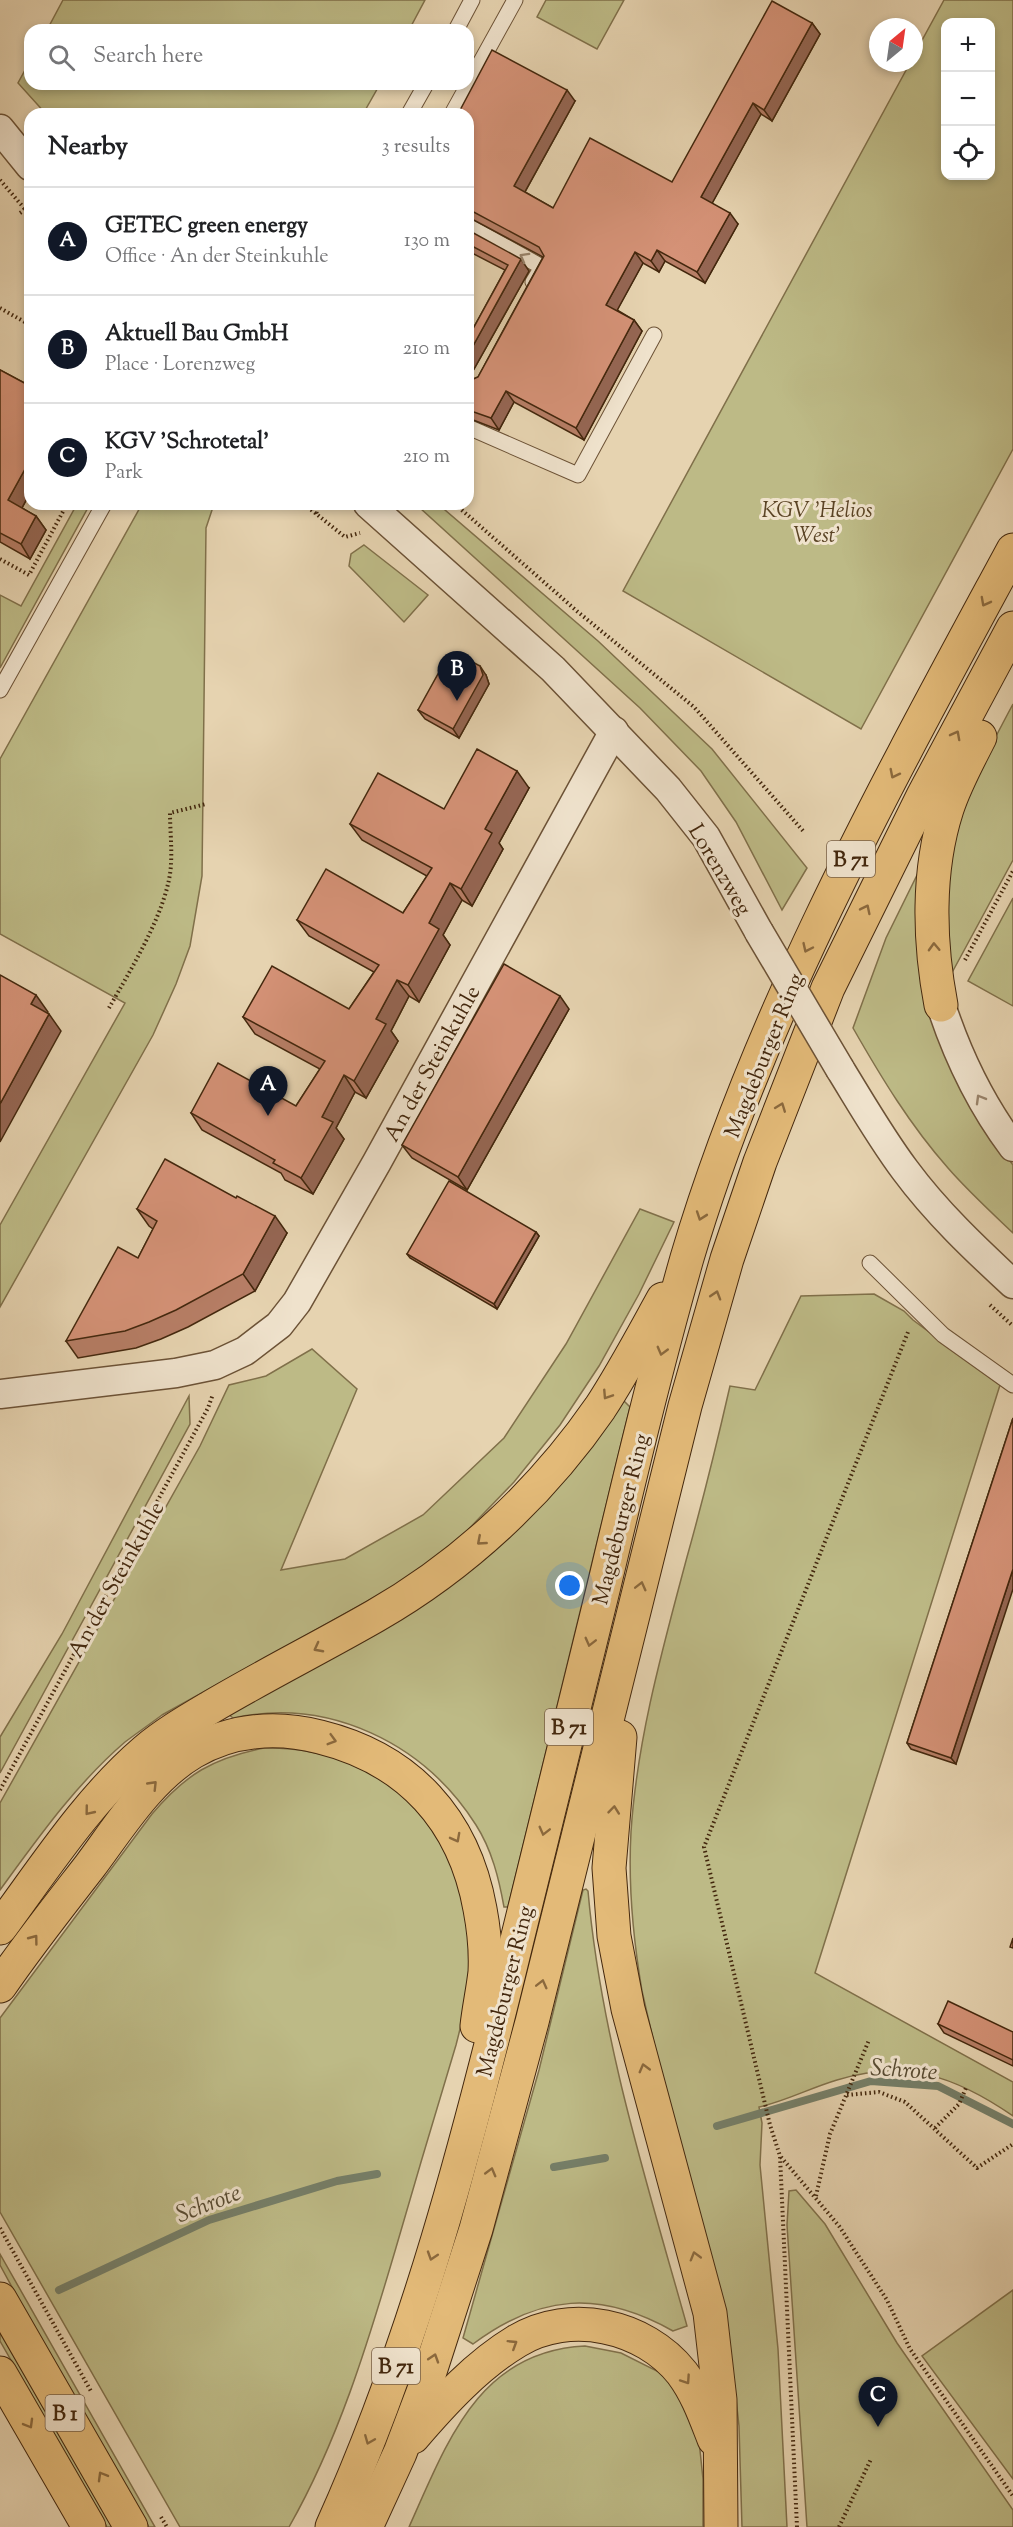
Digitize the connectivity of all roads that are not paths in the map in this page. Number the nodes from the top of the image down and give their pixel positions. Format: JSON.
{"nodes":[{"id":1,"x":472,"y":0,"type":"edge"},
{"id":2,"x":515,"y":0,"type":"edge"},
{"id":3,"x":459,"y":24,"type":"edge"},
{"id":4,"x":474,"y":74,"type":"edge"},
{"id":5,"x":423,"y":90,"type":"edge"},
{"id":6,"x":465,"y":90,"type":"edge"},
{"id":7,"x":413,"y":108,"type":"edge"},
{"id":8,"x":455,"y":108,"type":"edge"},
{"id":9,"x":0,"y":129,"type":"edge"},
{"id":10,"x":24,"y":158,"type":"edge"},
{"id":11,"x":474,"y":229,"type":"edge"},
{"id":12,"x":526,"y":296,"type":"edge"},
{"id":13,"x":654,"y":335,"type":"dead end"},
{"id":14,"x":474,"y":430,"type":"edge"},
{"id":15,"x":101,"y":510,"type":"edge"},
{"id":16,"x":375,"y":510,"type":"edge"},
{"id":17,"x":1013,"y":550,"type":"edge"},
{"id":18,"x":1013,"y":628,"type":"edge"},
{"id":19,"x":1013,"y":674,"type":"edge"},
{"id":20,"x":0,"y":690,"type":"edge"},
{"id":21,"x":614,"y":731,"type":"junction"},
{"id":22,"x":941,"y":1005,"type":"joint"},
{"id":23,"x":1013,"y":1147,"type":"edge"},
{"id":24,"x":689,"y":1254,"type":"junction"},
{"id":25,"x":870,"y":1263,"type":"dead end"},
{"id":26,"x":1013,"y":1284,"type":"edge"},
{"id":27,"x":1013,"y":1385,"type":"edge"},
{"id":28,"x":0,"y":1394,"type":"edge"},
{"id":29,"x":627,"y":1642,"type":"junction"},
{"id":30,"x":0,"y":1928,"type":"edge"},
{"id":31,"x":0,"y":1986,"type":"edge"},
{"id":32,"x":450,"y":2200,"type":"junction"},
{"id":33,"x":0,"y":2299,"type":"edge"},
{"id":34,"x":0,"y":2373,"type":"edge"},
{"id":35,"x":400,"y":2453,"type":"junction"},
{"id":36,"x":721,"y":2457,"type":"junction"},
{"id":37,"x":89,"y":2527,"type":"edge"},
{"id":38,"x":131,"y":2527,"type":"edge"},
{"id":39,"x":332,"y":2527,"type":"edge"},
{"id":40,"x":366,"y":2527,"type":"edge"},
{"id":41,"x":722,"y":2527,"type":"edge"}],
"edges":[{"from":1,"to":3,"type":"lane"},
{"from":2,"to":4,"type":"lane"},
{"from":5,"to":7,"type":"lane"},
{"from":6,"to":8,"type":"lane"},
{"from":9,"to":10,"type":"street"},
{"from":12,"to":11,"type":"lane","one_way":true},
{"from":13,"to":14,"type":"lane"},
{"from":15,"to":20,"type":"lane"},
{"from":16,"to":21,"type":"street","name":"Lorenzweg"},
{"from":17,"to":24,"type":"main road","name":"Magdeburger Ring","number":"B 71","one_way":true},
{"from":29,"to":18,"type":"main road","name":"Magdeburger Ring","number":"B 71","one_way":true},
{"from":22,"to":19,"type":"main road","one_way":true},
{"from":21,"to":26,"type":"street","name":"Lorenzweg","bridge":true},
{"from":21,"to":28,"type":"street","name":"An der Steinkuhle"},
{"from":23,"to":22,"type":"street","one_way":true},
{"from":24,"to":30,"type":"main road","one_way":true},
{"from":24,"to":32,"type":"main road","name":"Magdeburger Ring","number":"B 71","one_way":true},
{"from":25,"to":27,"type":"lane"},
{"from":35,"to":29,"type":"main road","name":"Magdeburger Ring","number":"B 71","one_way":true},
{"from":36,"to":29,"type":"main road","one_way":true},
{"from":31,"to":32,"type":"main road","one_way":true},
{"from":32,"to":39,"type":"main road","name":"Magdeburger Ring","number":"B 71","one_way":true},
{"from":38,"to":33,"type":"main road","number":"B 1","one_way":true},
{"from":34,"to":37,"type":"main road","number":"B 1","one_way":true},
{"from":35,"to":36,"type":"main road","one_way":true},
{"from":35,"to":40,"type":"main road","name":"Magdeburger Ring","number":"B 71"},
{"from":36,"to":41,"type":"main road"}]}
